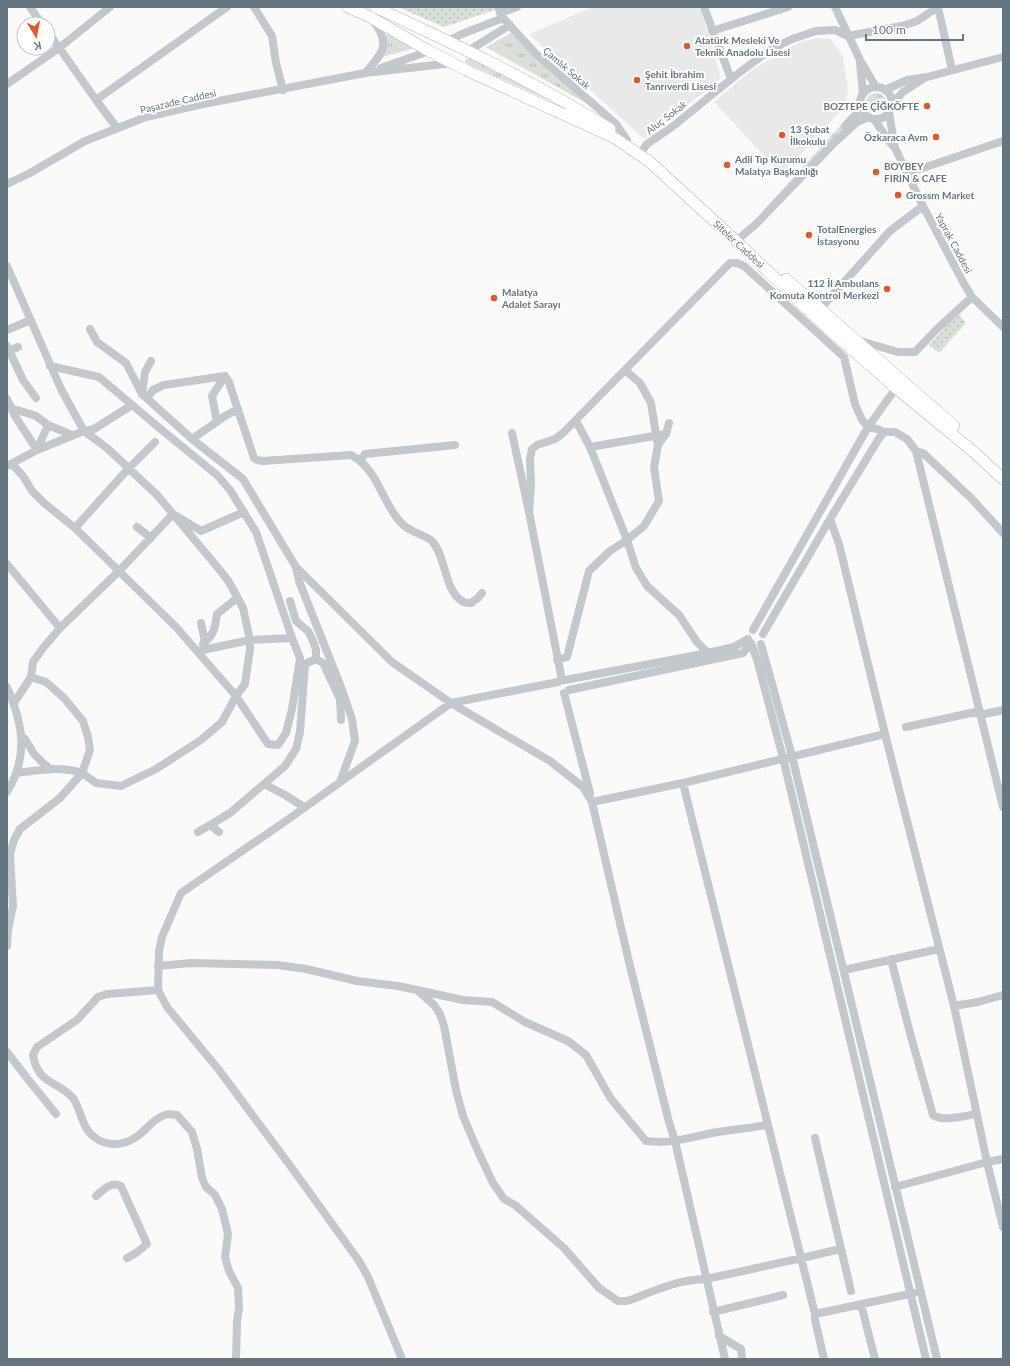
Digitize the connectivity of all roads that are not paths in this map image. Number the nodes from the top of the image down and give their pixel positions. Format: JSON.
{"nodes":[{"id":1,"x":30,"y":7,"type":"edge"},
{"id":2,"x":110,"y":7,"type":"edge"},
{"id":3,"x":227,"y":7,"type":"edge"},
{"id":4,"x":254,"y":7,"type":"edge"},
{"id":5,"x":348,"y":7,"type":"edge"},
{"id":6,"x":375,"y":7,"type":"edge"},
{"id":7,"x":517,"y":7,"type":"edge"},
{"id":8,"x":704,"y":7,"type":"edge"},
{"id":9,"x":788,"y":7,"type":"edge"},
{"id":10,"x":836,"y":7,"type":"edge"},
{"id":11,"x":938,"y":7,"type":"edge"},
{"id":12,"x":500,"y":13,"type":"edge"},
{"id":13,"x":36,"y":16,"type":"edge"},
{"id":14,"x":370,"y":17,"type":"junction"},
{"id":15,"x":510,"y":25,"type":"junction"},
{"id":16,"x":712,"y":31,"type":"junction"},
{"id":17,"x":848,"y":36,"type":"junction"},
{"id":18,"x":446,"y":42,"type":"junction"},
{"id":19,"x":56,"y":44,"type":"edge"},
{"id":20,"x":59,"y":48,"type":"junction"},
{"id":21,"x":429,"y":51,"type":"junction"},
{"id":22,"x":468,"y":51,"type":"junction"},
{"id":23,"x":1003,"y":57,"type":"edge"},
{"id":24,"x":860,"y":60,"type":"junction"},
{"id":25,"x":448,"y":61,"type":"junction"},
{"id":26,"x":952,"y":70,"type":"junction"},
{"id":27,"x":365,"y":73,"type":"junction"},
{"id":28,"x":927,"y":77,"type":"junction"},
{"id":29,"x":730,"y":79,"type":"junction"},
{"id":30,"x":7,"y":84,"type":"edge"},
{"id":31,"x":876,"y":87,"type":"junction"},
{"id":32,"x":283,"y":90,"type":"junction"},
{"id":33,"x":885,"y":90,"type":"junction"},
{"id":34,"x":863,"y":94,"type":"junction"},
{"id":35,"x":96,"y":100,"type":"junction"},
{"id":36,"x":892,"y":103,"type":"junction"},
{"id":37,"x":861,"y":109,"type":"junction"},
{"id":38,"x":889,"y":113,"type":"junction"},
{"id":39,"x":871,"y":118,"type":"junction"},
{"id":40,"x":117,"y":128,"type":"junction"},
{"id":41,"x":627,"y":140,"type":"junction"},
{"id":42,"x":1003,"y":141,"type":"edge"},
{"id":43,"x":895,"y":148,"type":"junction"},
{"id":44,"x":642,"y":151,"type":"junction"},
{"id":45,"x":908,"y":173,"type":"junction"},
{"id":46,"x":7,"y":184,"type":"edge"},
{"id":47,"x":923,"y":206,"type":"junction"},
{"id":48,"x":736,"y":239,"type":"junction"},
{"id":49,"x":7,"y":266,"type":"edge"},
{"id":50,"x":972,"y":297,"type":"junction"},
{"id":51,"x":820,"y":309,"type":"junction"},
{"id":52,"x":31,"y":320,"type":"junction"},
{"id":53,"x":1003,"y":327,"type":"edge"},
{"id":54,"x":90,"y":329,"type":"dead end"},
{"id":55,"x":7,"y":330,"type":"edge"},
{"id":56,"x":853,"y":339,"type":"junction"},
{"id":57,"x":18,"y":347,"type":"dead end"},
{"id":58,"x":8,"y":350,"type":"edge"},
{"id":59,"x":150,"y":362,"type":"dead end"},
{"id":60,"x":50,"y":366,"type":"junction"},
{"id":61,"x":625,"y":370,"type":"junction"},
{"id":62,"x":225,"y":376,"type":"junction"},
{"id":63,"x":896,"y":388,"type":"junction"},
{"id":64,"x":144,"y":396,"type":"junction"},
{"id":65,"x":36,"y":398,"type":"dead end"},
{"id":66,"x":7,"y":399,"type":"edge"},
{"id":67,"x":132,"y":405,"type":"junction"},
{"id":68,"x":11,"y":408,"type":"junction"},
{"id":69,"x":238,"y":410,"type":"junction"},
{"id":70,"x":576,"y":421,"type":"junction"},
{"id":71,"x":217,"y":422,"type":"junction"},
{"id":72,"x":669,"y":423,"type":"dead end"},
{"id":73,"x":48,"y":425,"type":"junction"},
{"id":74,"x":868,"y":427,"type":"junction"},
{"id":75,"x":84,"y":431,"type":"junction"},
{"id":76,"x":884,"y":432,"type":"junction"},
{"id":77,"x":512,"y":433,"type":"dead end"},
{"id":78,"x":666,"y":434,"type":"junction"},
{"id":79,"x":72,"y":435,"type":"junction"},
{"id":80,"x":656,"y":436,"type":"junction"},
{"id":81,"x":192,"y":439,"type":"junction"},
{"id":82,"x":155,"y":442,"type":"dead end"},
{"id":83,"x":455,"y":445,"type":"dead end"},
{"id":84,"x":658,"y":445,"type":"junction"},
{"id":85,"x":590,"y":446,"type":"junction"},
{"id":86,"x":38,"y":450,"type":"junction"},
{"id":87,"x":916,"y":451,"type":"junction"},
{"id":88,"x":361,"y":460,"type":"junction"},
{"id":89,"x":9,"y":465,"type":"edge"},
{"id":90,"x":128,"y":468,"type":"junction"},
{"id":91,"x":1003,"y":468,"type":"edge"},
{"id":92,"x":1003,"y":479,"type":"edge"},
{"id":93,"x":244,"y":512,"type":"junction"},
{"id":94,"x":529,"y":512,"type":"junction"},
{"id":95,"x":173,"y":514,"type":"junction"},
{"id":96,"x":830,"y":519,"type":"junction"},
{"id":97,"x":137,"y":527,"type":"dead end"},
{"id":98,"x":75,"y":528,"type":"junction"},
{"id":99,"x":1003,"y":533,"type":"edge"},
{"id":100,"x":151,"y":538,"type":"junction"},
{"id":101,"x":627,"y":540,"type":"junction"},
{"id":102,"x":7,"y":564,"type":"edge"},
{"id":103,"x":296,"y":567,"type":"junction"},
{"id":104,"x":120,"y":570,"type":"junction"},
{"id":105,"x":482,"y":593,"type":"dead end"},
{"id":106,"x":237,"y":598,"type":"junction"},
{"id":107,"x":290,"y":601,"type":"dead end"},
{"id":108,"x":201,"y":623,"type":"dead end"},
{"id":109,"x":60,"y":628,"type":"junction"},
{"id":110,"x":753,"y":630,"type":"junction"},
{"id":111,"x":763,"y":634,"type":"junction"},
{"id":112,"x":292,"y":638,"type":"junction"},
{"id":113,"x":250,"y":640,"type":"junction"},
{"id":114,"x":205,"y":642,"type":"junction"},
{"id":115,"x":753,"y":643,"type":"junction"},
{"id":116,"x":198,"y":651,"type":"junction"},
{"id":117,"x":708,"y":653,"type":"junction"},
{"id":118,"x":316,"y":659,"type":"junction"},
{"id":119,"x":557,"y":660,"type":"junction"},
{"id":120,"x":31,"y":677,"type":"junction"},
{"id":121,"x":562,"y":681,"type":"junction"},
{"id":122,"x":7,"y":687,"type":"edge"},
{"id":123,"x":567,"y":691,"type":"junction"},
{"id":124,"x":236,"y":696,"type":"junction"},
{"id":125,"x":14,"y":703,"type":"junction"},
{"id":126,"x":451,"y":703,"type":"junction"},
{"id":127,"x":1003,"y":710,"type":"edge"},
{"id":128,"x":980,"y":713,"type":"junction"},
{"id":129,"x":341,"y":720,"type":"dead end"},
{"id":130,"x":906,"y":727,"type":"dead end"},
{"id":131,"x":885,"y":734,"type":"junction"},
{"id":132,"x":21,"y":736,"type":"junction"},
{"id":133,"x":792,"y":756,"type":"junction"},
{"id":134,"x":783,"y":758,"type":"junction"},
{"id":135,"x":49,"y":768,"type":"junction"},
{"id":136,"x":17,"y":773,"type":"junction"},
{"id":137,"x":82,"y":773,"type":"junction"},
{"id":138,"x":340,"y":782,"type":"junction"},
{"id":139,"x":682,"y":783,"type":"junction"},
{"id":140,"x":264,"y":784,"type":"junction"},
{"id":141,"x":7,"y":792,"type":"edge"},
{"id":142,"x":592,"y":802,"type":"junction"},
{"id":143,"x":1003,"y":807,"type":"edge"},
{"id":144,"x":304,"y":808,"type":"junction"},
{"id":145,"x":210,"y":825,"type":"junction"},
{"id":146,"x":198,"y":832,"type":"dead end"},
{"id":147,"x":219,"y":832,"type":"dead end"},
{"id":148,"x":7,"y":946,"type":"edge"},
{"id":149,"x":939,"y":949,"type":"junction"},
{"id":150,"x":890,"y":959,"type":"junction"},
{"id":151,"x":158,"y":966,"type":"junction"},
{"id":152,"x":844,"y":970,"type":"junction"},
{"id":153,"x":158,"y":990,"type":"junction"},
{"id":154,"x":416,"y":990,"type":"junction"},
{"id":155,"x":1003,"y":995,"type":"edge"},
{"id":156,"x":954,"y":1006,"type":"junction"},
{"id":157,"x":7,"y":1052,"type":"edge"},
{"id":158,"x":56,"y":1114,"type":"dead end"},
{"id":159,"x":976,"y":1114,"type":"junction"},
{"id":160,"x":767,"y":1125,"type":"junction"},
{"id":161,"x":815,"y":1138,"type":"dead end"},
{"id":162,"x":675,"y":1141,"type":"junction"},
{"id":163,"x":1003,"y":1159,"type":"edge"},
{"id":164,"x":987,"y":1162,"type":"junction"},
{"id":165,"x":895,"y":1187,"type":"junction"},
{"id":166,"x":96,"y":1196,"type":"dead end"},
{"id":167,"x":1003,"y":1227,"type":"edge"},
{"id":168,"x":840,"y":1249,"type":"junction"},
{"id":169,"x":126,"y":1258,"type":"dead end"},
{"id":170,"x":802,"y":1258,"type":"junction"},
{"id":171,"x":706,"y":1278,"type":"junction"},
{"id":172,"x":851,"y":1291,"type":"dead end"},
{"id":173,"x":920,"y":1291,"type":"junction"},
{"id":174,"x":910,"y":1294,"type":"junction"},
{"id":175,"x":783,"y":1295,"type":"dead end"},
{"id":176,"x":861,"y":1304,"type":"junction"},
{"id":177,"x":713,"y":1312,"type":"junction"},
{"id":178,"x":815,"y":1314,"type":"junction"},
{"id":179,"x":719,"y":1336,"type":"junction"},
{"id":180,"x":236,"y":1359,"type":"edge"},
{"id":181,"x":402,"y":1359,"type":"edge"},
{"id":182,"x":725,"y":1359,"type":"edge"},
{"id":183,"x":742,"y":1359,"type":"edge"},
{"id":184,"x":824,"y":1359,"type":"edge"},
{"id":185,"x":875,"y":1359,"type":"edge"},
{"id":186,"x":926,"y":1359,"type":"edge"},
{"id":187,"x":937,"y":1359,"type":"edge"}],
"edges":[{"from":1,"to":13,"type":"street"},
{"from":2,"to":20,"type":"street"},
{"from":3,"to":35,"type":"street"},
{"from":4,"to":32,"type":"street"},
{"from":5,"to":14,"type":"main road","name":"Siteler Caddesi"},
{"from":6,"to":18,"type":"main road","name":"Siteler Caddesi"},
{"from":7,"to":12,"type":"street"},
{"from":8,"to":16,"type":"street"},
{"from":9,"to":16,"type":"street"},
{"from":10,"to":17,"type":"street"},
{"from":11,"to":17,"type":"street"},
{"from":11,"to":26,"type":"street"},
{"from":12,"to":15,"type":"street","name":"Çamlık Sokak"},
{"from":12,"to":18,"type":"street"},
{"from":14,"to":21,"type":"main road","name":"Siteler Caddesi"},
{"from":14,"to":27,"type":"street"},
{"from":15,"to":22,"type":"street"},
{"from":15,"to":41,"type":"street","name":"Çamlık Sokak"},
{"from":16,"to":29,"type":"street"},
{"from":17,"to":24,"type":"street"},
{"from":17,"to":29,"type":"street","name":"Aluç Sokak"},
{"from":18,"to":21,"type":"main road"},
{"from":18,"to":22,"type":"main road","name":"Siteler Caddesi"},
{"from":19,"to":20,"type":"street"},
{"from":20,"to":30,"type":"street"},
{"from":20,"to":35,"type":"street"},
{"from":21,"to":25,"type":"main road","name":"Siteler Caddesi"},
{"from":21,"to":27,"type":"street","name":"Paşazade Caddesi"},
{"from":22,"to":25,"type":"main road"},
{"from":22,"to":41,"type":"main road","name":"Siteler Caddesi"},
{"from":23,"to":26,"type":"street"},
{"from":24,"to":31,"type":"street"},
{"from":24,"to":34,"type":"street"},
{"from":25,"to":27,"type":"street","name":"Paşazade Caddesi"},
{"from":25,"to":48,"type":"main road","name":"Siteler Caddesi"},
{"from":26,"to":28,"type":"street"},
{"from":27,"to":32,"type":"street","name":"Paşazade Caddesi"},
{"from":28,"to":33,"type":"street"},
{"from":28,"to":36,"type":"street"},
{"from":29,"to":44,"type":"street","name":"Aluç Sokak"},
{"from":31,"to":33,"type":"street"},
{"from":31,"to":34,"type":"street"},
{"from":32,"to":40,"type":"street","name":"Paşazade Caddesi"},
{"from":33,"to":36,"type":"street"},
{"from":34,"to":37,"type":"street"},
{"from":35,"to":40,"type":"street"},
{"from":36,"to":38,"type":"street"},
{"from":37,"to":39,"type":"street"},
{"from":37,"to":48,"type":"street"},
{"from":38,"to":39,"type":"street"},
{"from":38,"to":43,"type":"street","name":"Yaprak Caddesi"},
{"from":39,"to":43,"type":"street"},
{"from":39,"to":48,"type":"street"},
{"from":40,"to":46,"type":"street","name":"Paşazade Caddesi"},
{"from":41,"to":44,"type":"main road","name":"Siteler Caddesi"},
{"from":42,"to":45,"type":"street"},
{"from":43,"to":45,"type":"street","name":"Yaprak Caddesi"},
{"from":44,"to":48,"type":"main road","name":"Siteler Caddesi"},
{"from":45,"to":47,"type":"street","name":"Yaprak Caddesi"},
{"from":47,"to":50,"type":"street","name":"Yaprak Caddesi"},
{"from":47,"to":51,"type":"street"},
{"from":48,"to":51,"type":"main road","name":"Siteler Caddesi"},
{"from":48,"to":63,"type":"main road","name":"Siteler Caddesi"},
{"from":49,"to":52,"type":"street"},
{"from":50,"to":53,"type":"street","name":"Yaprak Caddesi"},
{"from":50,"to":56,"type":"street"},
{"from":51,"to":56,"type":"main road","name":"Siteler Caddesi"},
{"from":52,"to":55,"type":"street"},
{"from":52,"to":60,"type":"street"},
{"from":54,"to":64,"type":"street"},
{"from":56,"to":91,"type":"main road","name":"Siteler Caddesi"},
{"from":57,"to":58,"type":"street"},
{"from":58,"to":65,"type":"street"},
{"from":59,"to":64,"type":"street"},
{"from":60,"to":67,"type":"street"},
{"from":60,"to":75,"type":"street"},
{"from":61,"to":70,"type":"street"},
{"from":61,"to":74,"type":"street"},
{"from":61,"to":80,"type":"street"},
{"from":62,"to":64,"type":"street"},
{"from":62,"to":69,"type":"street"},
{"from":62,"to":71,"type":"street"},
{"from":63,"to":74,"type":"street"},
{"from":63,"to":92,"type":"main road","name":"Siteler Caddesi"},
{"from":64,"to":81,"type":"street"},
{"from":66,"to":68,"type":"street"},
{"from":67,"to":75,"type":"street"},
{"from":67,"to":93,"type":"street"},
{"from":68,"to":73,"type":"street"},
{"from":68,"to":86,"type":"street"},
{"from":69,"to":71,"type":"street"},
{"from":69,"to":88,"type":"street"},
{"from":70,"to":85,"type":"street"},
{"from":70,"to":94,"type":"street"},
{"from":71,"to":81,"type":"street"},
{"from":72,"to":78,"type":"street"},
{"from":73,"to":79,"type":"street"},
{"from":73,"to":86,"type":"street"},
{"from":74,"to":76,"type":"street"},
{"from":74,"to":110,"type":"street"},
{"from":75,"to":79,"type":"street"},
{"from":75,"to":90,"type":"street"},
{"from":76,"to":87,"type":"street"},
{"from":76,"to":96,"type":"street"},
{"from":77,"to":94,"type":"street"},
{"from":78,"to":80,"type":"street"},
{"from":78,"to":84,"type":"street"},
{"from":79,"to":86,"type":"street"},
{"from":80,"to":84,"type":"street"},
{"from":80,"to":85,"type":"street"},
{"from":81,"to":103,"type":"street"},
{"from":82,"to":90,"type":"street"},
{"from":83,"to":88,"type":"street"},
{"from":84,"to":101,"type":"street"},
{"from":85,"to":101,"type":"street"},
{"from":86,"to":89,"type":"street"},
{"from":87,"to":99,"type":"street"},
{"from":87,"to":128,"type":"street"},
{"from":88,"to":105,"type":"street"},
{"from":89,"to":98,"type":"street"},
{"from":90,"to":95,"type":"street"},
{"from":90,"to":98,"type":"street"},
{"from":93,"to":95,"type":"street"},
{"from":93,"to":112,"type":"street"},
{"from":94,"to":119,"type":"street"},
{"from":95,"to":100,"type":"street"},
{"from":95,"to":106,"type":"street"},
{"from":96,"to":111,"type":"street"},
{"from":96,"to":131,"type":"street"},
{"from":97,"to":100,"type":"street"},
{"from":98,"to":104,"type":"street"},
{"from":100,"to":104,"type":"street"},
{"from":101,"to":117,"type":"street"},
{"from":101,"to":119,"type":"street"},
{"from":102,"to":109,"type":"street"},
{"from":103,"to":126,"type":"street"},
{"from":103,"to":138,"type":"street"},
{"from":104,"to":109,"type":"street"},
{"from":104,"to":116,"type":"street"},
{"from":106,"to":113,"type":"street"},
{"from":106,"to":114,"type":"street"},
{"from":107,"to":118,"type":"street"},
{"from":108,"to":114,"type":"street"},
{"from":109,"to":120,"type":"street"},
{"from":110,"to":111,"type":"street"},
{"from":110,"to":115,"type":"street"},
{"from":111,"to":115,"type":"street"},
{"from":112,"to":113,"type":"street"},
{"from":112,"to":124,"type":"street"},
{"from":113,"to":116,"type":"street"},
{"from":113,"to":124,"type":"street"},
{"from":114,"to":116,"type":"street"},
{"from":115,"to":117,"type":"street"},
{"from":115,"to":123,"type":"street"},
{"from":115,"to":133,"type":"street"},
{"from":115,"to":134,"type":"street"},
{"from":116,"to":124,"type":"street"},
{"from":117,"to":121,"type":"street"},
{"from":118,"to":129,"type":"street"},
{"from":118,"to":140,"type":"street"},
{"from":119,"to":121,"type":"street"},
{"from":120,"to":125,"type":"street"},
{"from":120,"to":137,"type":"street"},
{"from":121,"to":123,"type":"street"},
{"from":121,"to":123,"type":"street"},
{"from":121,"to":126,"type":"street"},
{"from":122,"to":125,"type":"street"},
{"from":123,"to":142,"type":"street"},
{"from":124,"to":137,"type":"street"},
{"from":125,"to":132,"type":"street"},
{"from":126,"to":138,"type":"street"},
{"from":126,"to":142,"type":"street"},
{"from":127,"to":128,"type":"street"},
{"from":128,"to":130,"type":"street"},
{"from":128,"to":143,"type":"street"},
{"from":131,"to":133,"type":"street"},
{"from":131,"to":149,"type":"street"},
{"from":132,"to":135,"type":"street"},
{"from":132,"to":136,"type":"street"},
{"from":133,"to":134,"type":"street"},
{"from":133,"to":152,"type":"street"},
{"from":134,"to":139,"type":"street"},
{"from":134,"to":174,"type":"street"},
{"from":135,"to":136,"type":"street"},
{"from":135,"to":137,"type":"street"},
{"from":136,"to":141,"type":"street"},
{"from":137,"to":148,"type":"street"},
{"from":138,"to":144,"type":"street"},
{"from":139,"to":142,"type":"street"},
{"from":139,"to":160,"type":"street"},
{"from":140,"to":144,"type":"street"},
{"from":140,"to":145,"type":"street"},
{"from":142,"to":162,"type":"street"},
{"from":144,"to":151,"type":"street"},
{"from":145,"to":146,"type":"street"},
{"from":145,"to":147,"type":"street"},
{"from":149,"to":150,"type":"street"},
{"from":149,"to":156,"type":"street"},
{"from":150,"to":152,"type":"street"},
{"from":150,"to":159,"type":"street"},
{"from":151,"to":153,"type":"street"},
{"from":151,"to":154,"type":"street"},
{"from":152,"to":165,"type":"street"},
{"from":153,"to":180,"type":"street"},
{"from":153,"to":181,"type":"street"},
{"from":154,"to":162,"type":"street"},
{"from":154,"to":171,"type":"street"},
{"from":155,"to":156,"type":"street"},
{"from":156,"to":159,"type":"street"},
{"from":157,"to":158,"type":"street"},
{"from":159,"to":164,"type":"street"},
{"from":160,"to":162,"type":"street"},
{"from":160,"to":170,"type":"street"},
{"from":161,"to":168,"type":"street"},
{"from":162,"to":171,"type":"street"},
{"from":163,"to":164,"type":"street"},
{"from":164,"to":165,"type":"street"},
{"from":164,"to":167,"type":"street"},
{"from":165,"to":173,"type":"street"},
{"from":166,"to":169,"type":"street"},
{"from":168,"to":170,"type":"street"},
{"from":168,"to":172,"type":"street"},
{"from":170,"to":171,"type":"street"},
{"from":170,"to":178,"type":"street"},
{"from":171,"to":177,"type":"street"},
{"from":173,"to":174,"type":"street"},
{"from":173,"to":187,"type":"street"},
{"from":174,"to":176,"type":"street"},
{"from":174,"to":186,"type":"street"},
{"from":175,"to":177,"type":"street"},
{"from":176,"to":178,"type":"street"},
{"from":176,"to":185,"type":"street"},
{"from":177,"to":179,"type":"street"},
{"from":178,"to":184,"type":"street"},
{"from":179,"to":182,"type":"street"},
{"from":179,"to":183,"type":"street"}]}
